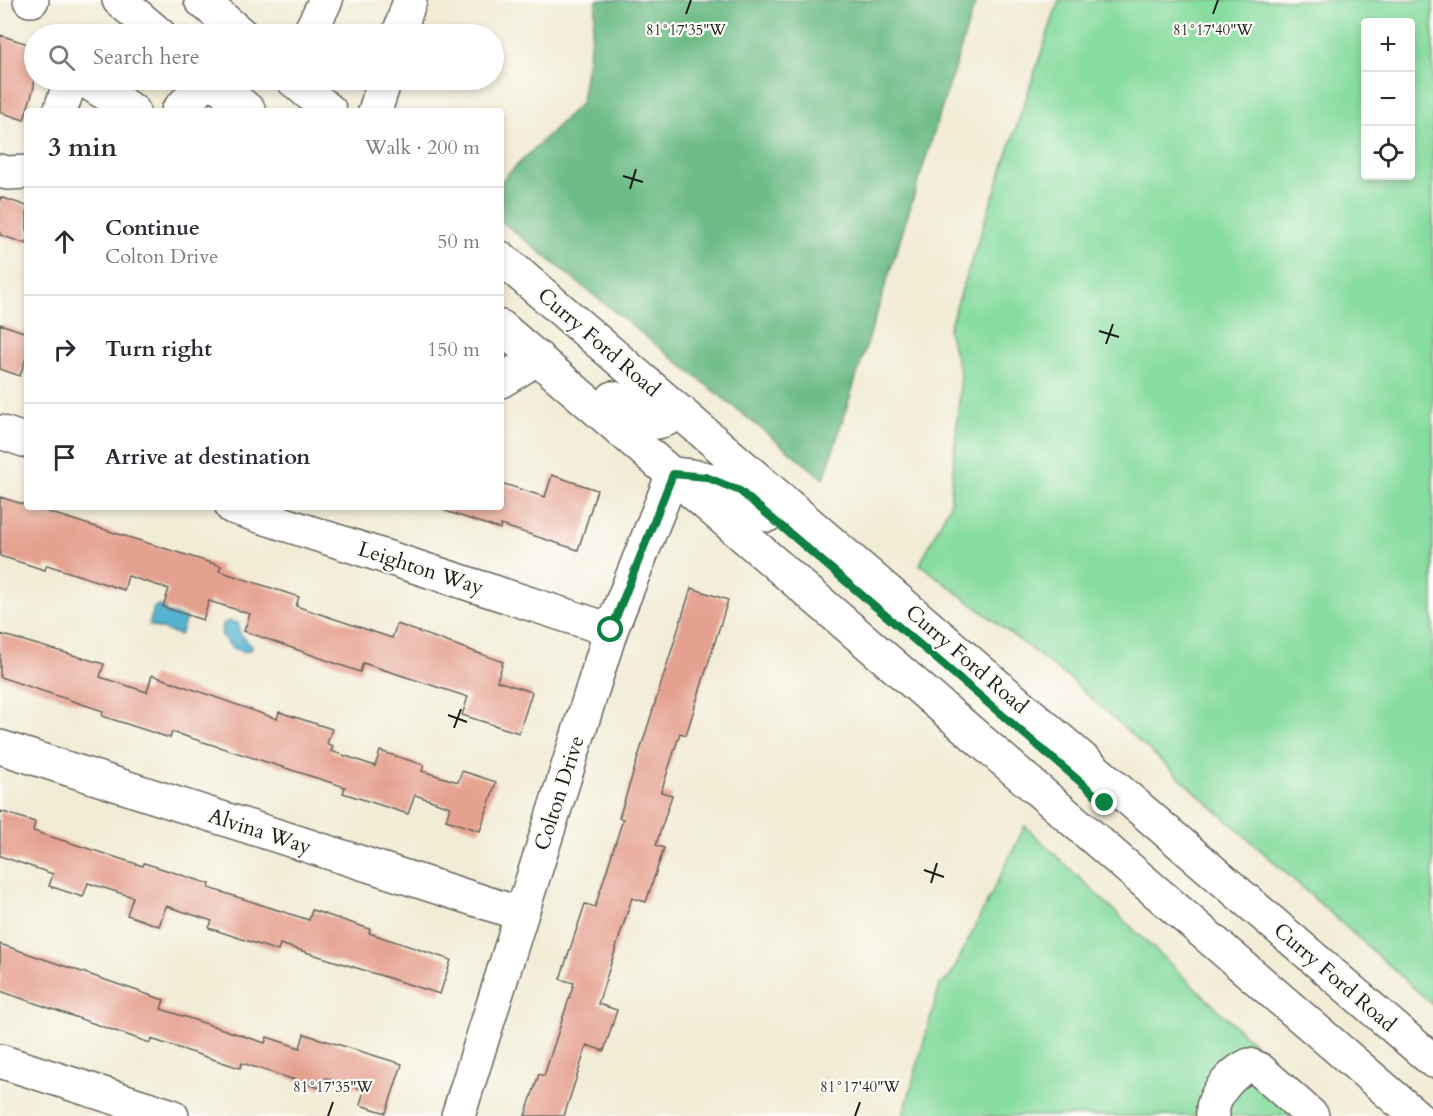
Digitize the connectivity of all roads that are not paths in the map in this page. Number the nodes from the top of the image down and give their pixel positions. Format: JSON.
{"nodes":[{"id":1,"x":119,"y":0,"type":"edge"},
{"id":2,"x":201,"y":0,"type":"edge"},
{"id":3,"x":326,"y":0,"type":"edge"},
{"id":4,"x":410,"y":0,"type":"edge"},
{"id":5,"x":147,"y":24,"type":"edge"},
{"id":6,"x":229,"y":24,"type":"edge"},
{"id":7,"x":314,"y":24,"type":"edge"},
{"id":8,"x":402,"y":24,"type":"edge"},
{"id":9,"x":67,"y":90,"type":"edge"},
{"id":10,"x":100,"y":90,"type":"edge"},
{"id":11,"x":198,"y":90,"type":"edge"},
{"id":12,"x":224,"y":90,"type":"edge"},
{"id":13,"x":305,"y":90,"type":"edge"},
{"id":14,"x":382,"y":90,"type":"edge"},
{"id":15,"x":61,"y":108,"type":"edge"},
{"id":16,"x":128,"y":108,"type":"edge"},
{"id":17,"x":181,"y":108,"type":"edge"},
{"id":18,"x":245,"y":108,"type":"edge"},
{"id":19,"x":326,"y":108,"type":"edge"},
{"id":20,"x":376,"y":108,"type":"edge"},
{"id":21,"x":0,"y":171,"type":"edge"},
{"id":22,"x":24,"y":172,"type":"edge"},
{"id":23,"x":504,"y":261,"type":"edge"},
{"id":24,"x":504,"y":306,"type":"edge"},
{"id":25,"x":504,"y":330,"type":"edge"},
{"id":26,"x":538,"y":358,"type":"junction"},
{"id":27,"x":504,"y":379,"type":"edge"},
{"id":28,"x":681,"y":412,"type":"junction"},
{"id":29,"x":0,"y":432,"type":"edge"},
{"id":30,"x":24,"y":440,"type":"edge"},
{"id":31,"x":673,"y":474,"type":"junction"},
{"id":32,"x":241,"y":510,"type":"edge"},
{"id":33,"x":611,"y":630,"type":"junction"},
{"id":34,"x":0,"y":747,"type":"edge"},
{"id":35,"x":1160,"y":826,"type":"junction"},
{"id":36,"x":521,"y":914,"type":"junction"},
{"id":37,"x":0,"y":1061,"type":"edge"},
{"id":38,"x":1433,"y":1061,"type":"edge"},
{"id":39,"x":172,"y":1116,"type":"edge"},
{"id":40,"x":458,"y":1116,"type":"edge"},
{"id":41,"x":1213,"y":1116,"type":"edge"},
{"id":42,"x":1312,"y":1116,"type":"edge"},
{"id":43,"x":1416,"y":1116,"type":"edge"}],
"edges":[{"from":1,"to":5,"type":"main road"},
{"from":2,"to":6,"type":"main road"},
{"from":3,"to":7,"type":"main road"},
{"from":4,"to":8,"type":"main road"},
{"from":9,"to":15,"type":"main road"},
{"from":10,"to":16,"type":"main road"},
{"from":11,"to":17,"type":"main road"},
{"from":12,"to":18,"type":"main road"},
{"from":13,"to":19,"type":"main road"},
{"from":14,"to":20,"type":"main road"},
{"from":21,"to":22,"type":"main road"},
{"from":23,"to":28,"type":"main road","name":"Curry Ford Road"},
{"from":24,"to":28,"type":"main road"},
{"from":25,"to":26,"type":"main road"},
{"from":26,"to":27,"type":"main road"},
{"from":26,"to":31,"type":"main road"},
{"from":28,"to":35,"type":"main road","name":"Curry Ford Road"},
{"from":29,"to":30,"type":"main road"},
{"from":31,"to":33,"type":"main road","name":"Colton Drive"},
{"from":31,"to":35,"type":"main road"},
{"from":31,"to":43,"type":"main road"},
{"from":32,"to":33,"type":"main road","name":"Leighton Way"},
{"from":33,"to":36,"type":"main road","name":"Colton Drive"},
{"from":34,"to":36,"type":"main road","name":"Alvina Way"},
{"from":35,"to":38,"type":"main road","name":"Curry Ford Road"},
{"from":36,"to":40,"type":"main road","name":"Colton Drive"},
{"from":37,"to":39,"type":"main road"},
{"from":41,"to":42,"type":"main road"}]}
